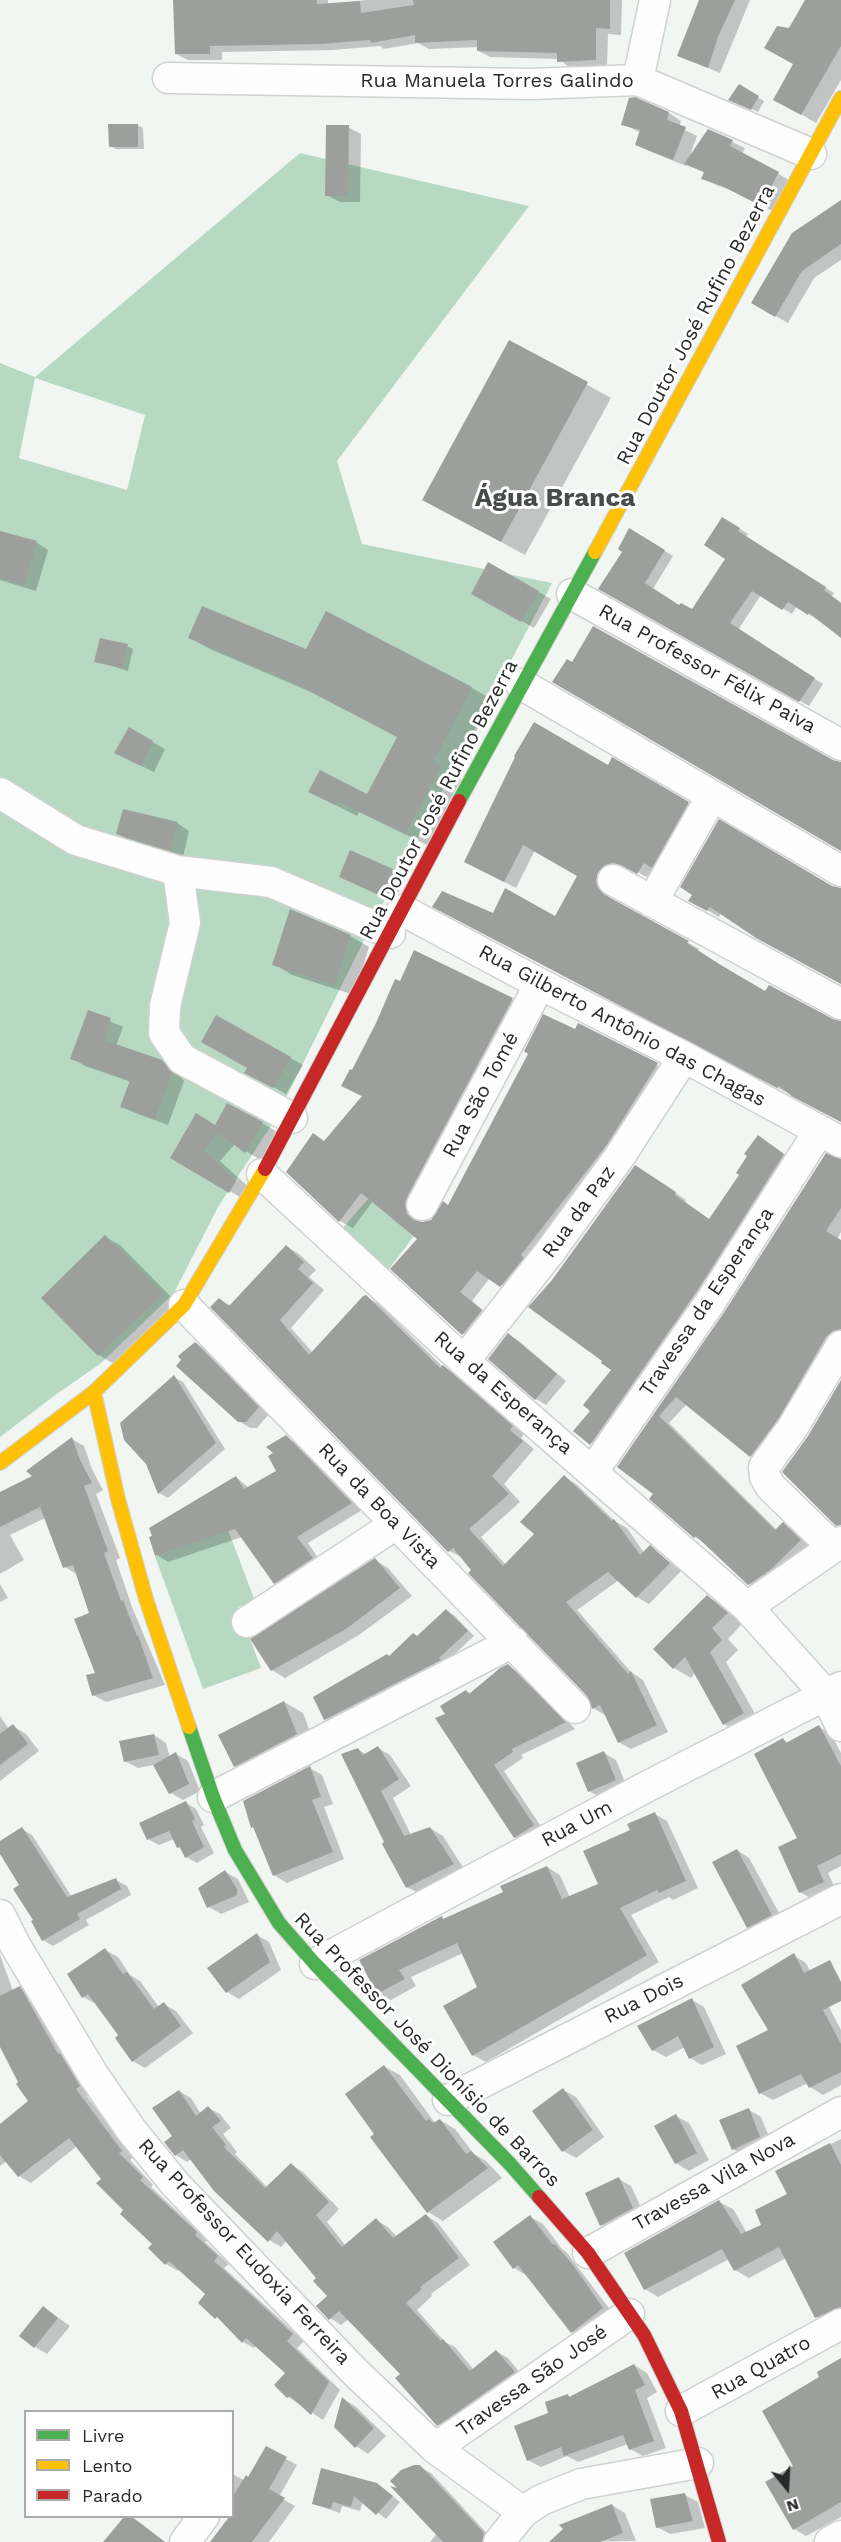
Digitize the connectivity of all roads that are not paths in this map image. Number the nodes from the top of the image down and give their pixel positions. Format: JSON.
{"nodes":[{"id":1,"x":655,"y":0,"type":"edge"},
{"id":2,"x":168,"y":78,"type":"dead end"},
{"id":3,"x":638,"y":80,"type":"junction"},
{"id":4,"x":839,"y":107,"type":"edge"},
{"id":5,"x":811,"y":154,"type":"junction"},
{"id":6,"x":572,"y":594,"type":"junction"},
{"id":7,"x":521,"y":684,"type":"junction"},
{"id":8,"x":841,"y":745,"type":"edge"},
{"id":9,"x":0,"y":793,"type":"edge"},
{"id":10,"x":712,"y":796,"type":"junction"},
{"id":11,"x":178,"y":871,"type":"junction"},
{"id":12,"x":841,"y":871,"type":"edge"},
{"id":13,"x":613,"y":880,"type":"dead end"},
{"id":14,"x":652,"y":902,"type":"junction"},
{"id":15,"x":396,"y":921,"type":"junction"},
{"id":16,"x":540,"y":984,"type":"junction"},
{"id":17,"x":841,"y":1004,"type":"edge"},
{"id":18,"x":684,"y":1057,"type":"junction"},
{"id":19,"x":292,"y":1118,"type":"junction"},
{"id":20,"x":830,"y":1136,"type":"edge"},
{"id":21,"x":262,"y":1174,"type":"junction"},
{"id":22,"x":422,"y":1205,"type":"dead end"},
{"id":23,"x":184,"y":1305,"type":"junction"},
{"id":24,"x":841,"y":1346,"type":"edge"},
{"id":25,"x":464,"y":1361,"type":"junction"},
{"id":26,"x":94,"y":1392,"type":"junction"},
{"id":27,"x":0,"y":1463,"type":"edge"},
{"id":28,"x":593,"y":1471,"type":"junction"},
{"id":29,"x":396,"y":1524,"type":"junction"},
{"id":30,"x":837,"y":1545,"type":"edge"},
{"id":31,"x":747,"y":1607,"type":"junction"},
{"id":32,"x":247,"y":1622,"type":"dead end"},
{"id":33,"x":513,"y":1642,"type":"junction"},
{"id":34,"x":834,"y":1691,"type":"edge"},
{"id":35,"x":575,"y":1708,"type":"dead end"},
{"id":36,"x":841,"y":1726,"type":"edge"},
{"id":37,"x":213,"y":1797,"type":"junction"},
{"id":38,"x":841,"y":1899,"type":"edge"},
{"id":39,"x":0,"y":1915,"type":"edge"},
{"id":40,"x":315,"y":1964,"type":"junction"},
{"id":41,"x":448,"y":2100,"type":"junction"},
{"id":42,"x":841,"y":2112,"type":"edge"},
{"id":43,"x":588,"y":2253,"type":"junction"},
{"id":44,"x":629,"y":2314,"type":"junction"},
{"id":45,"x":841,"y":2324,"type":"edge"},
{"id":46,"x":681,"y":2411,"type":"junction"},
{"id":47,"x":435,"y":2448,"type":"junction"},
{"id":48,"x":698,"y":2463,"type":"junction"},
{"id":49,"x":523,"y":2512,"type":"junction"},
{"id":50,"x":203,"y":2518,"type":"edge"},
{"id":51,"x":841,"y":2536,"type":"edge"},
{"id":52,"x":185,"y":2542,"type":"edge"},
{"id":53,"x":499,"y":2542,"type":"edge"},
{"id":54,"x":719,"y":2542,"type":"edge"},
{"id":55,"x":830,"y":2542,"type":"edge"}],
"edges":[{"from":1,"to":3,"type":"street"},
{"from":2,"to":3,"type":"street","name":"Rua Manuela Torres Galindo"},
{"from":3,"to":5,"type":"street","name":"Rua Manuela Torres Galindo"},
{"from":4,"to":5,"type":"main road","name":"Rua Doutor José Rufino Bezerra"},
{"from":5,"to":6,"type":"main road","name":"Rua Doutor José Rufino Bezerra"},
{"from":6,"to":7,"type":"main road","name":"Rua Doutor José Rufino Bezerra"},
{"from":6,"to":8,"type":"street","name":"Rua Professor Félix Paiva"},
{"from":7,"to":10,"type":"street"},
{"from":7,"to":15,"type":"main road","name":"Rua Doutor José Rufino Bezerra"},
{"from":9,"to":11,"type":"street","name":"Rua Gilberto Antônio das Chagas"},
{"from":10,"to":12,"type":"street"},
{"from":10,"to":14,"type":"street"},
{"from":11,"to":15,"type":"street","name":"Rua Gilberto Antônio das Chagas"},
{"from":11,"to":19,"type":"street"},
{"from":13,"to":14,"type":"street"},
{"from":14,"to":17,"type":"street"},
{"from":15,"to":16,"type":"street","name":"Rua Gilberto Antônio das Chagas"},
{"from":15,"to":19,"type":"main road","name":"Rua Doutor José Rufino Bezerra"},
{"from":16,"to":18,"type":"street","name":"Rua Gilberto Antônio das Chagas"},
{"from":16,"to":22,"type":"street","name":"Rua São Tomé"},
{"from":18,"to":20,"type":"street","name":"Rua Gilberto Antônio das Chagas"},
{"from":18,"to":25,"type":"street","name":"Rua da Paz"},
{"from":19,"to":21,"type":"main road","name":"Rua Doutor José Rufino Bezerra"},
{"from":20,"to":28,"type":"street","name":"Travessa da Esperança"},
{"from":21,"to":23,"type":"main road","name":"Rua Doutor José Rufino Bezerra"},
{"from":21,"to":25,"type":"street","name":"Rua da Esperança"},
{"from":23,"to":26,"type":"main road","name":"Rua Doutor José Rufino Bezerra"},
{"from":23,"to":29,"type":"street","name":"Rua da Boa Vista"},
{"from":24,"to":30,"type":"street"},
{"from":25,"to":28,"type":"street","name":"Rua da Esperança"},
{"from":26,"to":27,"type":"main road","name":"Rua Doutor José Rufino Bezerra"},
{"from":26,"to":37,"type":"main road","name":"Rua Professor José Dionísio de Barros"},
{"from":28,"to":31,"type":"street","name":"Rua da Esperança"},
{"from":29,"to":32,"type":"street"},
{"from":29,"to":33,"type":"street","name":"Rua da Boa Vista"},
{"from":30,"to":31,"type":"street"},
{"from":31,"to":34,"type":"street","name":"Rua da Esperança"},
{"from":33,"to":35,"type":"street","name":"Rua da Boa Vista"},
{"from":33,"to":37,"type":"street"},
{"from":34,"to":36,"type":"street","name":"Rua da Esperança"},
{"from":34,"to":40,"type":"street","name":"Rua Um"},
{"from":37,"to":40,"type":"main road","name":"Rua Professor José Dionísio de Barros"},
{"from":38,"to":41,"type":"street","name":"Rua Dois"},
{"from":39,"to":47,"type":"street","name":"Rua Professor Eudoxia Ferreira"},
{"from":40,"to":41,"type":"main road","name":"Rua Professor José Dionísio de Barros"},
{"from":41,"to":43,"type":"main road","name":"Rua Professor José Dionísio de Barros"},
{"from":42,"to":43,"type":"street","name":"Travessa Vila Nova"},
{"from":43,"to":44,"type":"main road","name":"Rua Professor José Dionísio de Barros"},
{"from":44,"to":46,"type":"main road","name":"Rua Professor José Dionísio de Barros"},
{"from":44,"to":47,"type":"street","name":"Travessa São José"},
{"from":45,"to":46,"type":"street","name":"Rua Quatro"},
{"from":46,"to":48,"type":"main road","name":"Rua Professor José Dionísio de Barros"},
{"from":47,"to":49,"type":"street","name":"Rua Professor Eudoxia Ferreira"},
{"from":48,"to":49,"type":"street"},
{"from":48,"to":54,"type":"main road","name":"Rua Professor José Dionísio de Barros"},
{"from":49,"to":53,"type":"street"},
{"from":50,"to":52,"type":"street"},
{"from":51,"to":55,"type":"street"}]}
